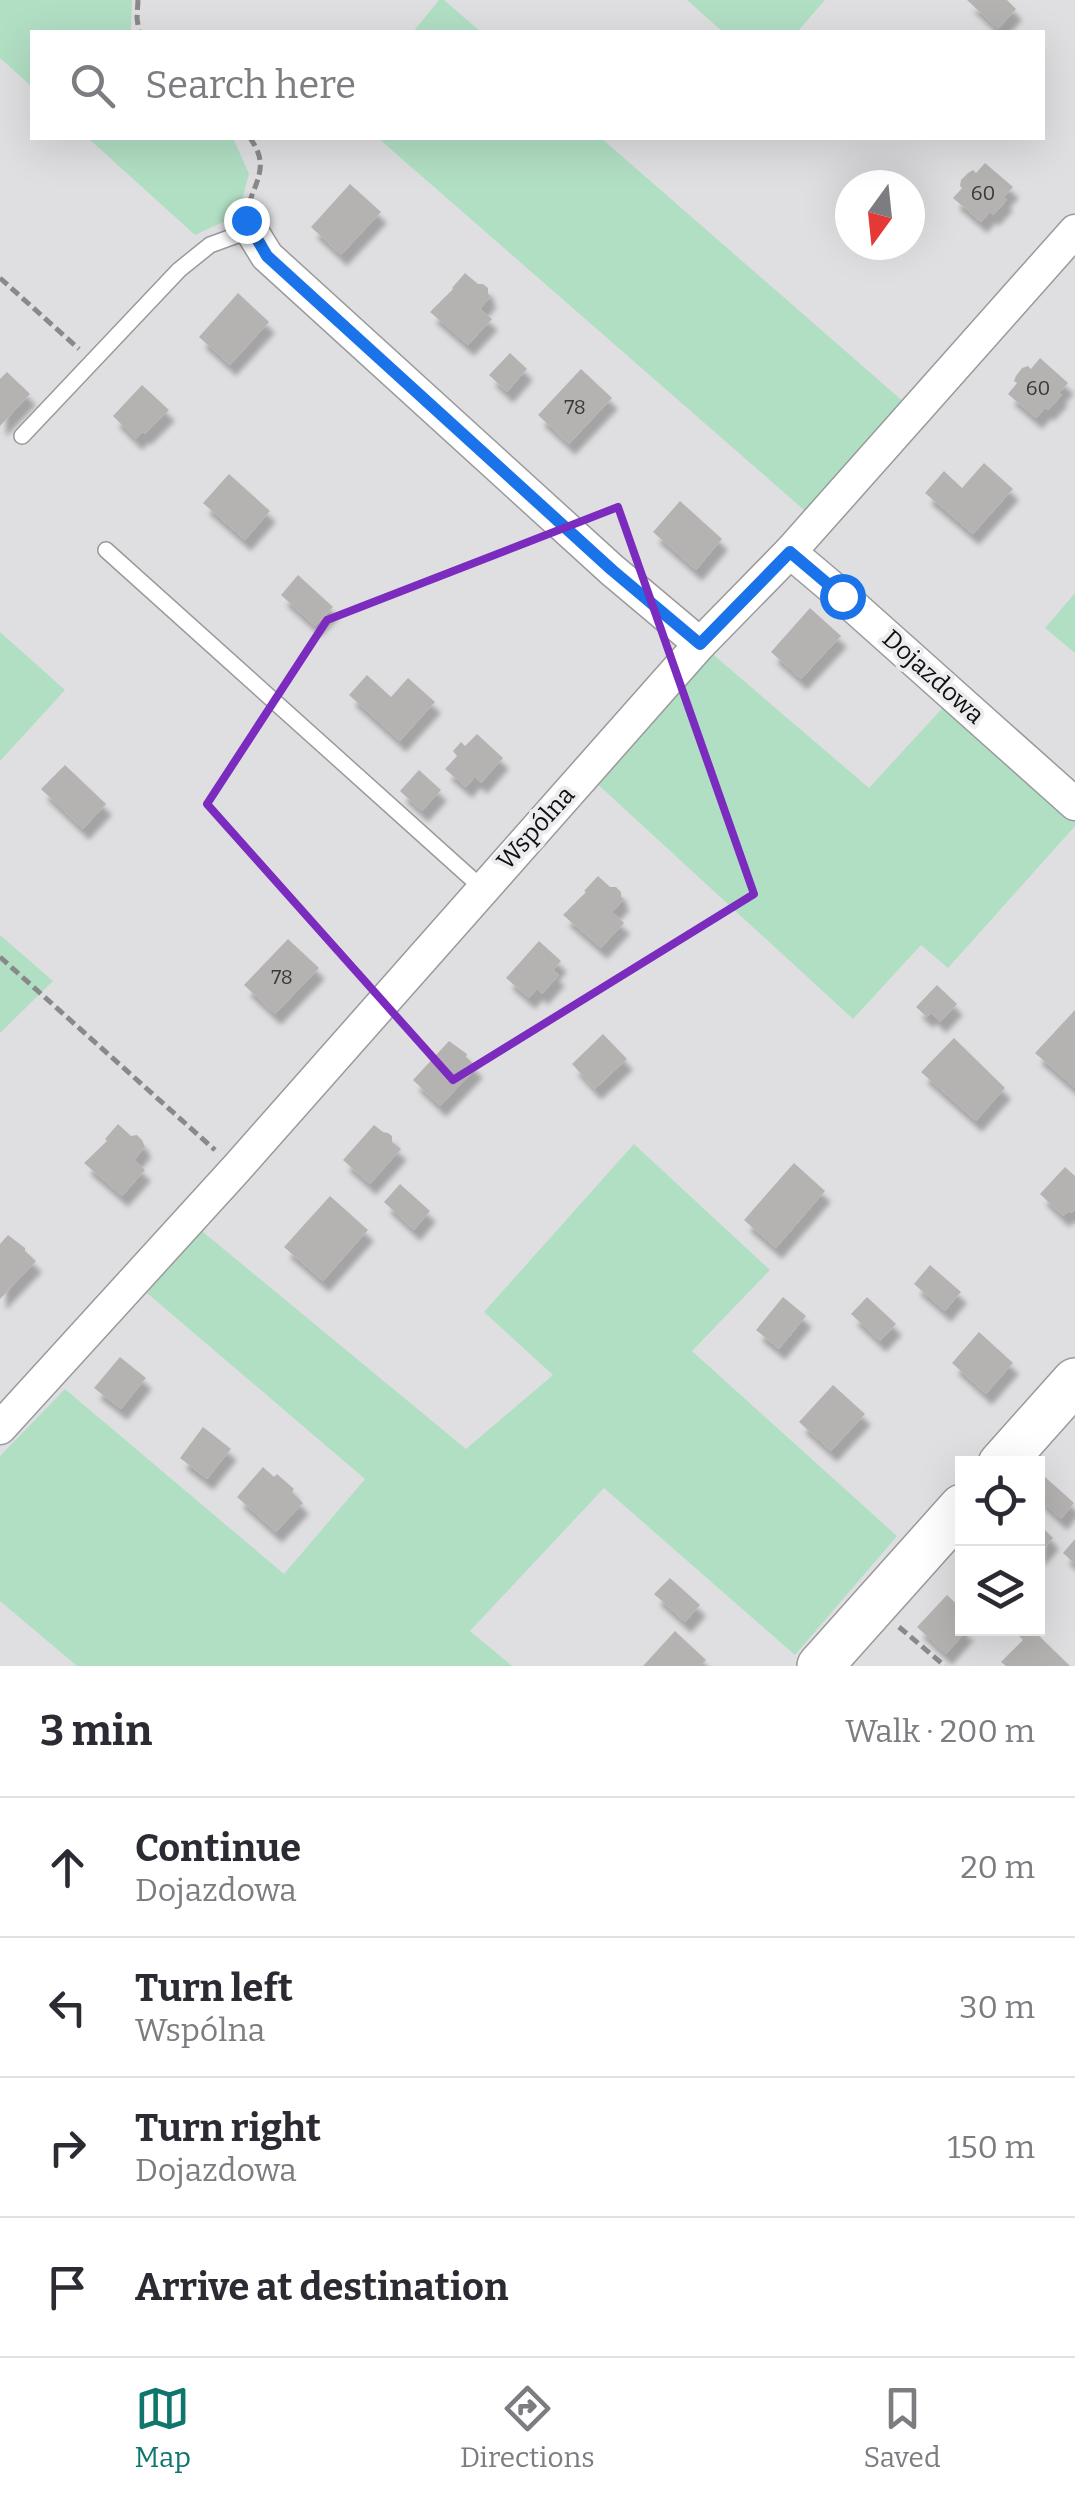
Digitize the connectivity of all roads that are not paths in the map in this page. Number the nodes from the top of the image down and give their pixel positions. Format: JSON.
{"nodes":[{"id":1,"x":251,"y":230,"type":"joint"},
{"id":2,"x":1075,"y":232,"type":"edge"},
{"id":3,"x":22,"y":436,"type":"dead end"},
{"id":4,"x":106,"y":550,"type":"dead end"},
{"id":5,"x":790,"y":552,"type":"junction"},
{"id":6,"x":700,"y":644,"type":"junction"},
{"id":7,"x":1075,"y":804,"type":"edge"},
{"id":8,"x":482,"y":888,"type":"junction"},
{"id":9,"x":1075,"y":1381,"type":"edge"},
{"id":10,"x":0,"y":1428,"type":"edge"},
{"id":11,"x":1008,"y":1456,"type":"edge"},
{"id":12,"x":955,"y":1514,"type":"edge"},
{"id":13,"x":820,"y":1666,"type":"edge"}],
"edges":[{"from":1,"to":3,"type":"lane"},
{"from":1,"to":6,"type":"street"},
{"from":2,"to":5,"type":"street","name":"Wspólna"},
{"from":4,"to":8,"type":"lane"},
{"from":5,"to":6,"type":"street","name":"Wspólna"},
{"from":5,"to":7,"type":"street","name":"Dojazdowa"},
{"from":6,"to":8,"type":"street","name":"Wspólna"},
{"from":8,"to":10,"type":"street","name":"Wspólna"},
{"from":9,"to":11,"type":"street"},
{"from":12,"to":13,"type":"street"}]}
